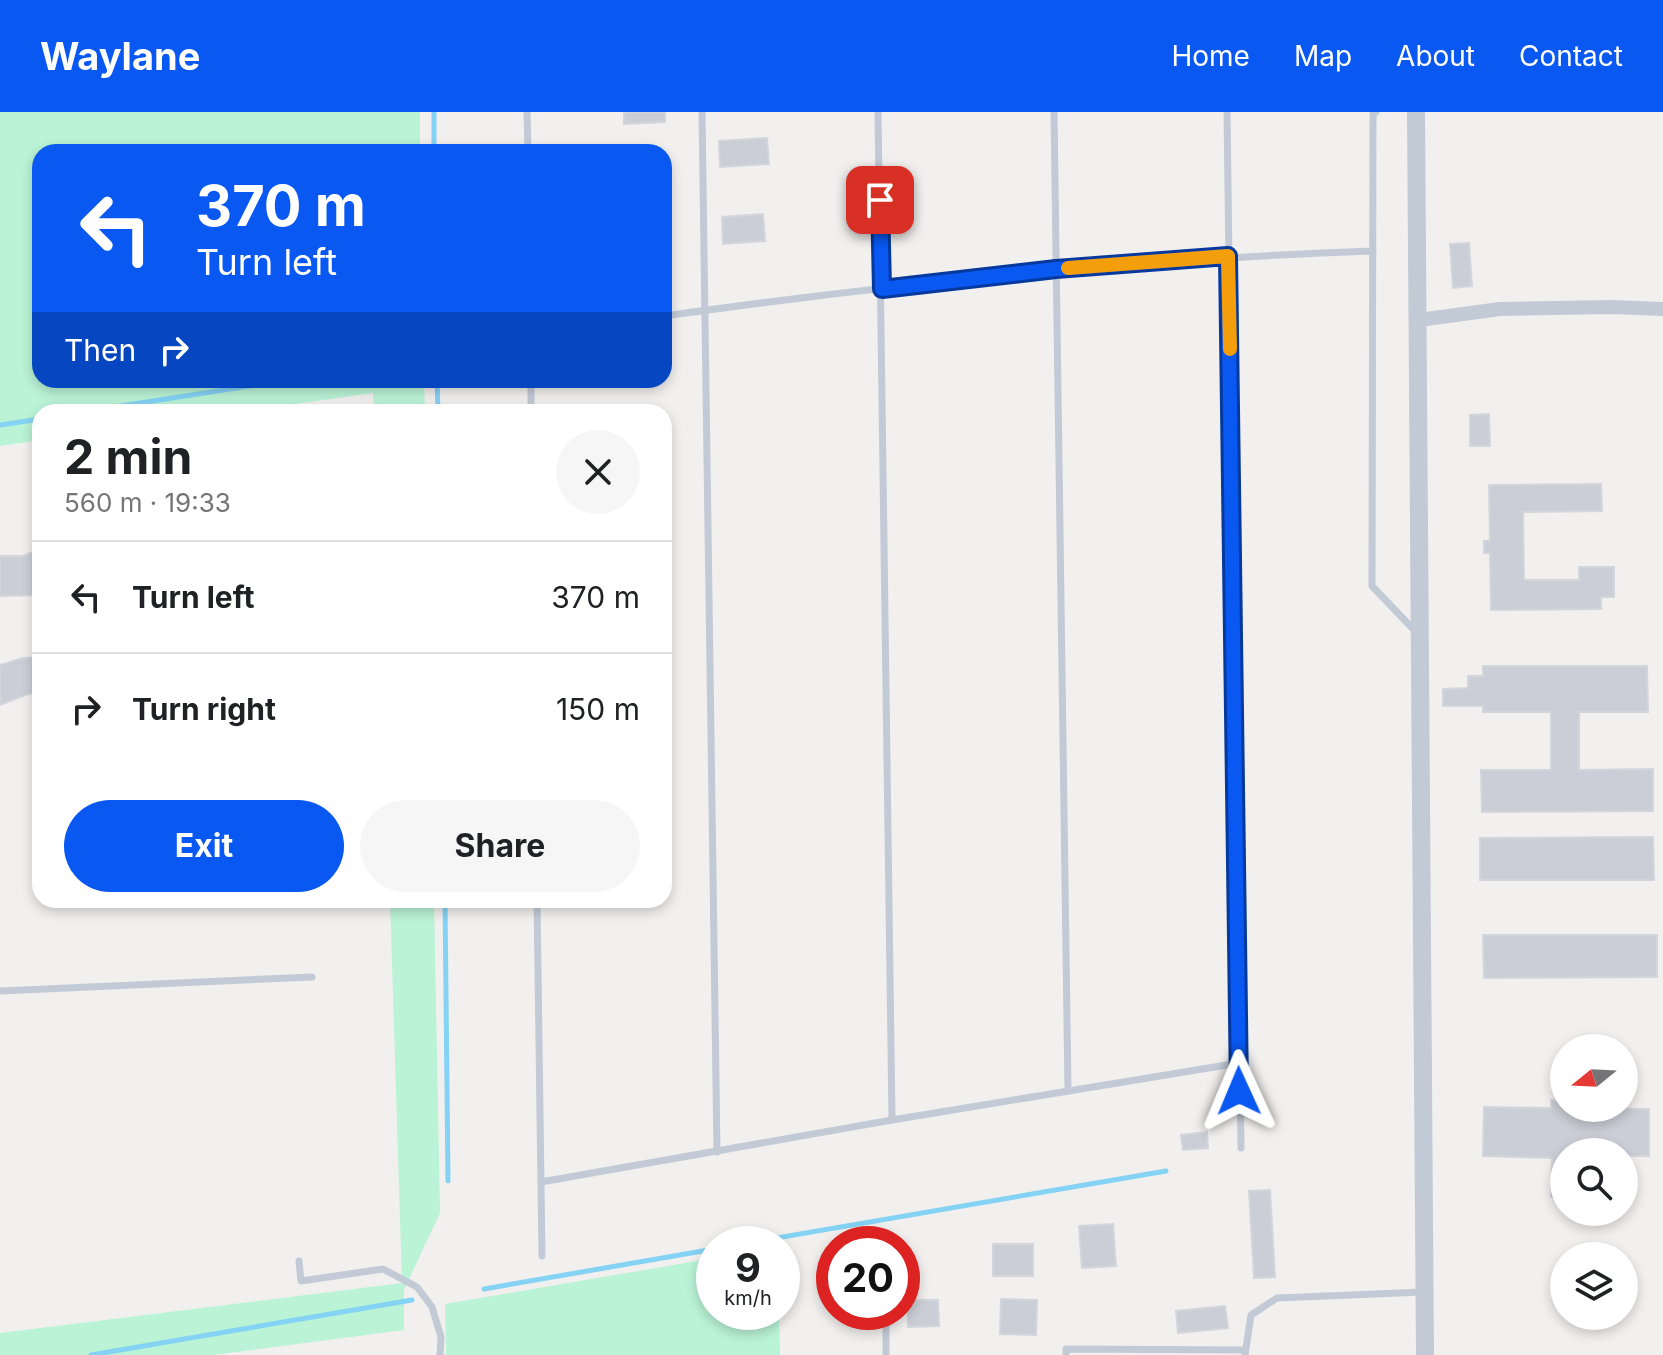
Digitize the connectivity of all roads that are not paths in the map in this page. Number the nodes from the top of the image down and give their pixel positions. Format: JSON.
{"nodes":[{"id":1,"x":527,"y":112,"type":"edge"},
{"id":2,"x":702,"y":112,"type":"edge"},
{"id":3,"x":878,"y":112,"type":"edge"},
{"id":4,"x":1054,"y":112,"type":"edge"},
{"id":5,"x":1227,"y":112,"type":"edge"},
{"id":6,"x":1376,"y":112,"type":"edge"},
{"id":7,"x":1416,"y":112,"type":"edge"},
{"id":8,"x":528,"y":144,"type":"edge"},
{"id":9,"x":1373,"y":251,"type":"junction"},
{"id":10,"x":1228,"y":256,"type":"junction"},
{"id":11,"x":1056,"y":269,"type":"junction"},
{"id":12,"x":882,"y":289,"type":"junction"},
{"id":13,"x":1663,"y":309,"type":"edge"},
{"id":14,"x":707,"y":310,"type":"junction"},
{"id":15,"x":672,"y":315,"type":"edge"},
{"id":16,"x":1419,"y":320,"type":"junction"},
{"id":17,"x":1420,"y":636,"type":"junction"},
{"id":18,"x":537,"y":908,"type":"edge"},
{"id":19,"x":312,"y":977,"type":"dead end"},
{"id":20,"x":0,"y":991,"type":"edge"},
{"id":21,"x":1239,"y":1063,"type":"junction"},
{"id":22,"x":1068,"y":1091,"type":"junction"},
{"id":23,"x":892,"y":1120,"type":"junction"},
{"id":24,"x":1241,"y":1148,"type":"dead end"},
{"id":25,"x":717,"y":1152,"type":"junction"},
{"id":26,"x":541,"y":1182,"type":"junction"},
{"id":27,"x":542,"y":1256,"type":"dead end"},
{"id":28,"x":299,"y":1261,"type":"dead end"},
{"id":29,"x":1423,"y":1292,"type":"junction"},
{"id":30,"x":886,"y":1330,"type":"edge"},
{"id":31,"x":1245,"y":1353,"type":"edge"},
{"id":32,"x":440,"y":1355,"type":"edge"},
{"id":33,"x":886,"y":1355,"type":"edge"},
{"id":34,"x":1066,"y":1355,"type":"edge"},
{"id":35,"x":1425,"y":1355,"type":"edge"}],
"edges":[{"from":1,"to":8,"type":"lane"},
{"from":2,"to":14,"type":"lane"},
{"from":3,"to":12,"type":"lane"},
{"from":4,"to":11,"type":"lane"},
{"from":5,"to":10,"type":"lane"},
{"from":6,"to":9,"type":"lane"},
{"from":7,"to":16,"type":"street"},
{"from":9,"to":10,"type":"lane"},
{"from":9,"to":17,"type":"lane"},
{"from":10,"to":11,"type":"lane"},
{"from":10,"to":21,"type":"lane"},
{"from":11,"to":12,"type":"lane"},
{"from":11,"to":22,"type":"lane"},
{"from":12,"to":14,"type":"lane"},
{"from":12,"to":23,"type":"lane"},
{"from":13,"to":16,"type":"street"},
{"from":14,"to":15,"type":"lane"},
{"from":14,"to":25,"type":"lane"},
{"from":16,"to":17,"type":"street"},
{"from":17,"to":29,"type":"street"},
{"from":18,"to":26,"type":"lane"},
{"from":19,"to":20,"type":"lane"},
{"from":21,"to":22,"type":"lane"},
{"from":21,"to":24,"type":"lane"},
{"from":22,"to":23,"type":"lane"},
{"from":23,"to":25,"type":"lane"},
{"from":25,"to":26,"type":"lane"},
{"from":26,"to":27,"type":"lane"},
{"from":28,"to":32,"type":"lane"},
{"from":29,"to":31,"type":"lane"},
{"from":29,"to":35,"type":"street"},
{"from":30,"to":33,"type":"lane"},
{"from":31,"to":34,"type":"lane"}]}
